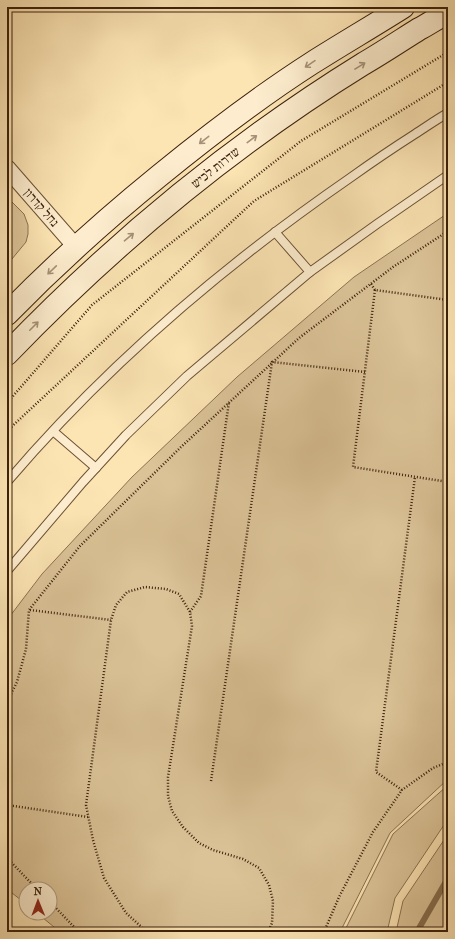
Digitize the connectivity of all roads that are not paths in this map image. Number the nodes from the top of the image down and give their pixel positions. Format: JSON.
{"nodes":[{"id":1,"x":403,"y":7,"type":"edge"},
{"id":2,"x":448,"y":13,"type":"edge"},
{"id":3,"x":448,"y":113,"type":"edge"},
{"id":4,"x":7,"y":168,"type":"edge"},
{"id":5,"x":448,"y":175,"type":"edge"},
{"id":6,"x":275,"y":232,"type":"junction"},
{"id":7,"x":76,"y":247,"type":"junction"},
{"id":8,"x":310,"y":272,"type":"junction"},
{"id":9,"x":7,"y":314,"type":"edge"},
{"id":10,"x":7,"y":354,"type":"edge"},
{"id":11,"x":53,"y":431,"type":"junction"},
{"id":12,"x":96,"y":468,"type":"junction"},
{"id":13,"x":7,"y":482,"type":"edge"},
{"id":14,"x":7,"y":570,"type":"edge"}],
"edges":[{"from":1,"to":7,"type":"street","one_way":true},
{"from":10,"to":2,"type":"street","name":"שדרות לכיש","one_way":true},
{"from":3,"to":6,"type":"lane"},
{"from":4,"to":7,"type":"street","name":"נחל קדרון"},
{"from":5,"to":8,"type":"lane"},
{"from":6,"to":8,"type":"lane"},
{"from":6,"to":11,"type":"lane"},
{"from":7,"to":9,"type":"street","one_way":true},
{"from":8,"to":12,"type":"lane"},
{"from":11,"to":12,"type":"lane"},
{"from":11,"to":13,"type":"lane"},
{"from":12,"to":14,"type":"lane"}]}
